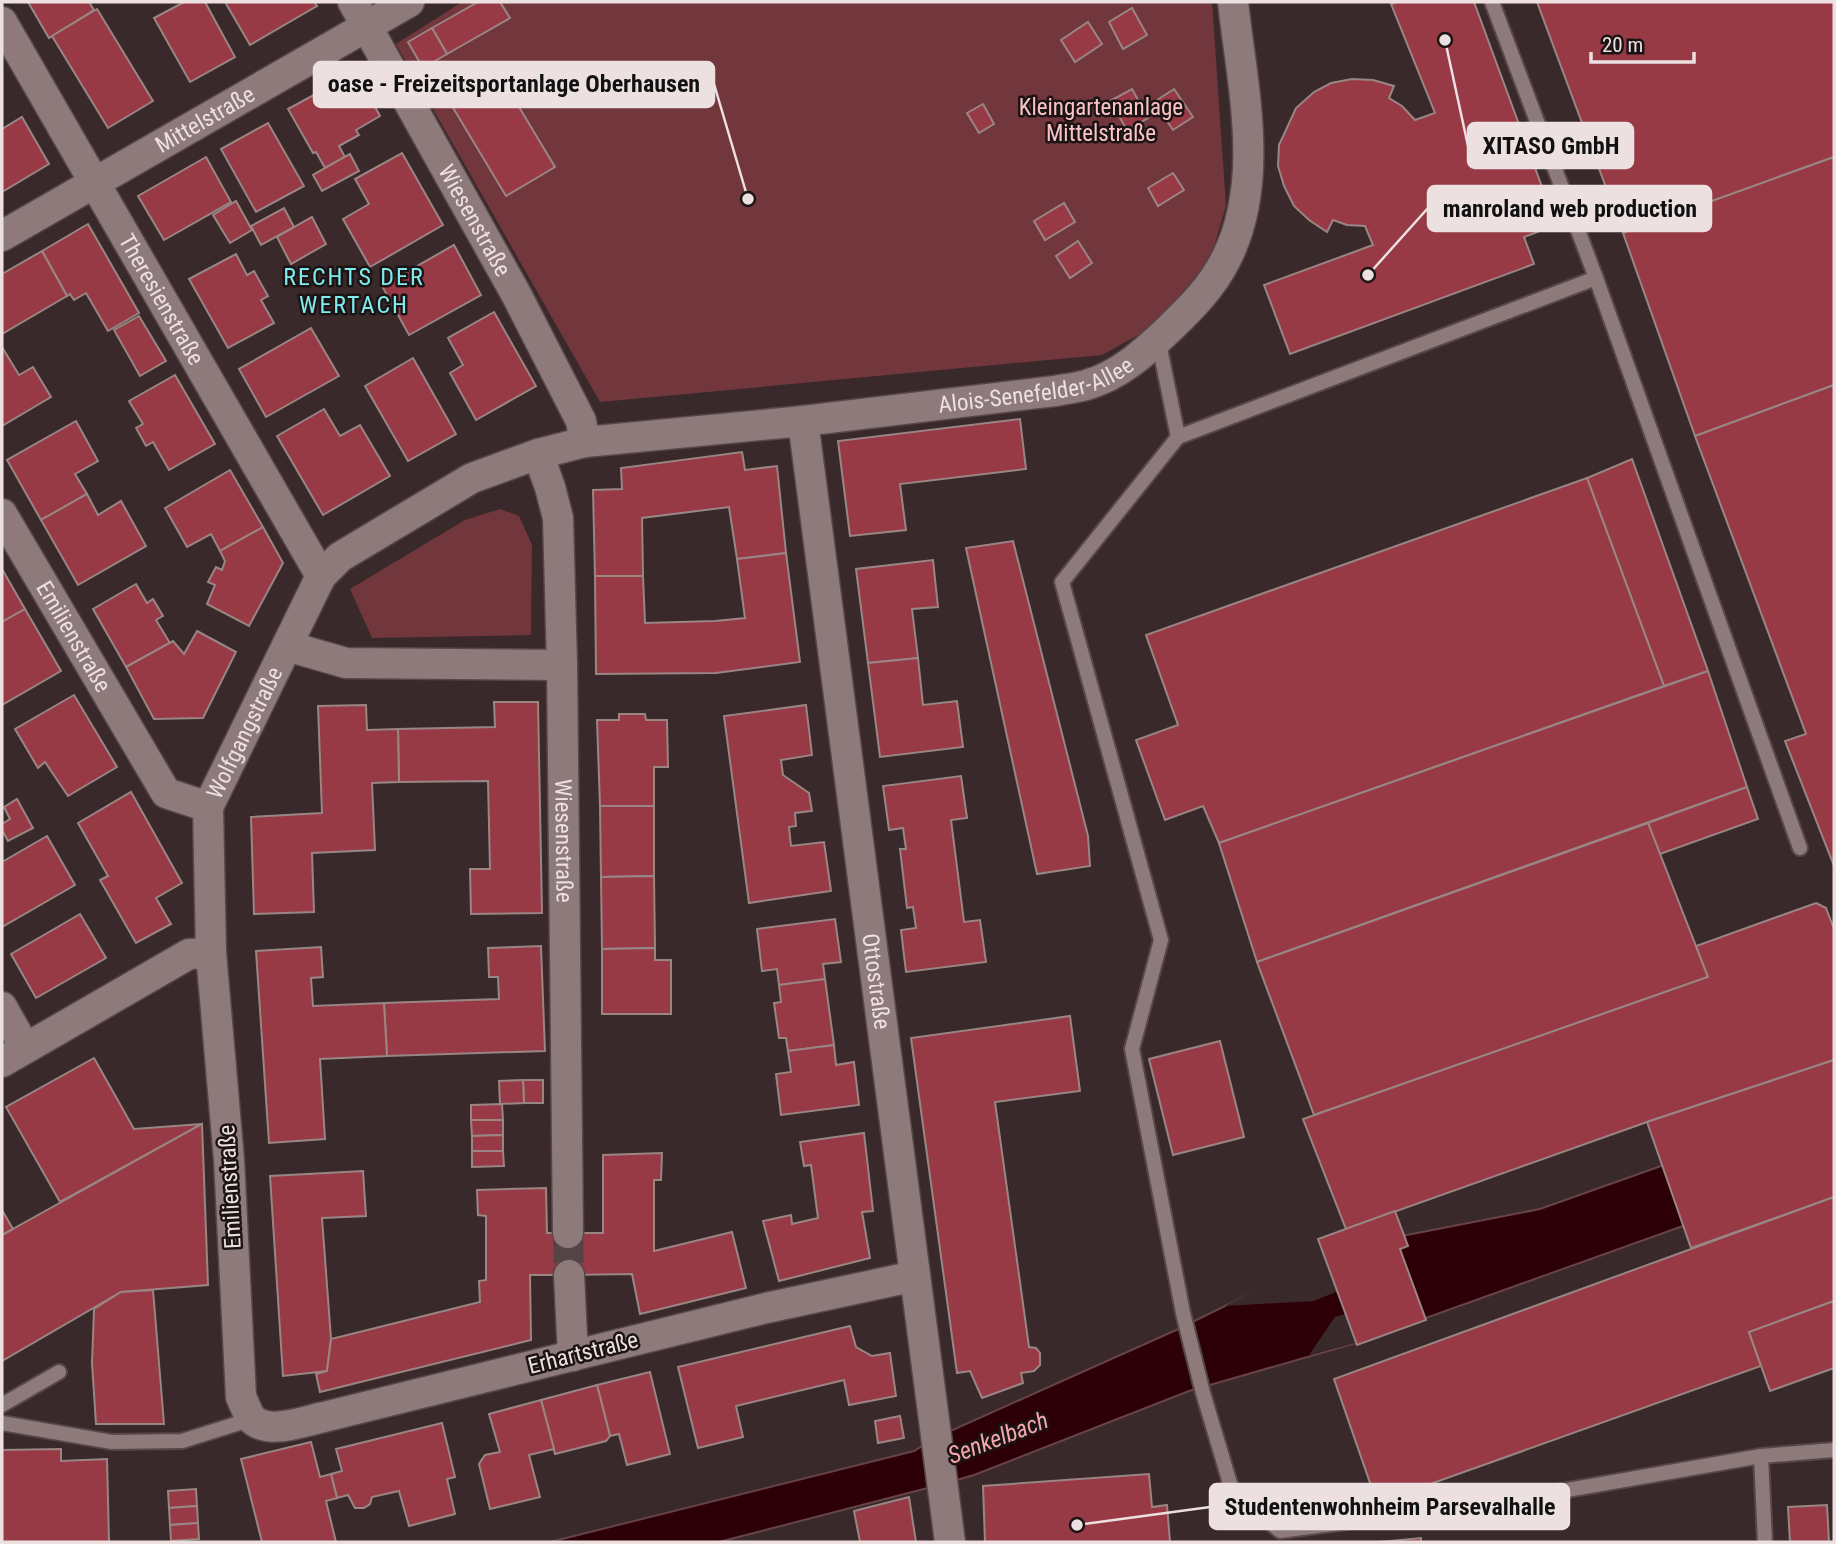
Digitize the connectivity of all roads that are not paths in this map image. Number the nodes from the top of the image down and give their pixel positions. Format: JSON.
{"nodes":[{"id":1,"x":409,"y":2,"type":"edge"},
{"id":2,"x":1233,"y":2,"type":"edge"},
{"id":3,"x":1492,"y":2,"type":"edge"},
{"id":4,"x":360,"y":14,"type":"edge"},
{"id":5,"x":2,"y":22,"type":"edge"},
{"id":6,"x":95,"y":183,"type":"junction"},
{"id":7,"x":2,"y":236,"type":"edge"},
{"id":8,"x":1596,"y":278,"type":"junction"},
{"id":9,"x":1158,"y":339,"type":"junction"},
{"id":10,"x":803,"y":421,"type":"junction"},
{"id":11,"x":1178,"y":438,"type":"junction"},
{"id":12,"x":585,"y":442,"type":"junction"},
{"id":13,"x":538,"y":454,"type":"junction"},
{"id":14,"x":2,"y":514,"type":"edge"},
{"id":15,"x":321,"y":576,"type":"junction"},
{"id":16,"x":287,"y":646,"type":"junction"},
{"id":17,"x":562,"y":665,"type":"junction"},
{"id":18,"x":208,"y":807,"type":"junction"},
{"id":19,"x":1800,"y":848,"type":"dead end"},
{"id":20,"x":211,"y":953,"type":"junction"},
{"id":21,"x":2,"y":1007,"type":"edge"},
{"id":22,"x":13,"y":1055,"type":"edge"},
{"id":23,"x":568,"y":1233,"type":"tunnel mouth"},
{"id":24,"x":569,"y":1275,"type":"tunnel mouth"},
{"id":25,"x":915,"y":1276,"type":"junction"},
{"id":26,"x":573,"y":1356,"type":"junction"},
{"id":27,"x":59,"y":1372,"type":"dead end"},
{"id":28,"x":2,"y":1405,"type":"edge"},
{"id":29,"x":252,"y":1419,"type":"junction"},
{"id":30,"x":2,"y":1423,"type":"edge"},
{"id":31,"x":1834,"y":1450,"type":"edge"},
{"id":32,"x":1761,"y":1456,"type":"junction"},
{"id":33,"x":950,"y":1542,"type":"edge"},
{"id":34,"x":1765,"y":1542,"type":"edge"}],
"edges":[{"from":1,"to":4,"type":"street","name":"Mittelstraße"},
{"from":2,"to":9,"type":"street","name":"Alois-Senefelder-Allee"},
{"from":3,"to":8,"type":"lane"},
{"from":4,"to":6,"type":"street","name":"Mittelstraße"},
{"from":4,"to":12,"type":"street","name":"Wiesenstraße"},
{"from":5,"to":6,"type":"street","name":"Theresienstraße"},
{"from":6,"to":7,"type":"street","name":"Mittelstraße"},
{"from":6,"to":15,"type":"street","name":"Theresienstraße"},
{"from":8,"to":11,"type":"lane"},
{"from":8,"to":19,"type":"lane"},
{"from":9,"to":10,"type":"street","name":"Alois-Senefelder-Allee"},
{"from":9,"to":11,"type":"lane"},
{"from":10,"to":12,"type":"street","name":"Alois-Senefelder-Allee"},
{"from":10,"to":25,"type":"street","name":"Ottostraße"},
{"from":11,"to":32,"type":"lane"},
{"from":12,"to":13,"type":"street","name":"Alois-Senefelder-Allee"},
{"from":13,"to":15,"type":"street","name":"Wolfgangstraße"},
{"from":13,"to":17,"type":"street","name":"Wiesenstraße"},
{"from":14,"to":18,"type":"street","name":"Emilienstraße"},
{"from":15,"to":16,"type":"street","name":"Wolfgangstraße"},
{"from":16,"to":17,"type":"street"},
{"from":16,"to":18,"type":"street","name":"Wolfgangstraße"},
{"from":17,"to":23,"type":"street","name":"Wiesenstraße"},
{"from":18,"to":20,"type":"street","name":"Wolfgangstraße"},
{"from":20,"to":22,"type":"street"},
{"from":20,"to":29,"type":"street","name":"Emilienstraße"},
{"from":21,"to":22,"type":"street"},
{"from":24,"to":26,"type":"street"},
{"from":25,"to":26,"type":"street","name":"Erhartstraße"},
{"from":25,"to":33,"type":"street","name":"Ottostraße"},
{"from":26,"to":29,"type":"street","name":"Erhartstraße"},
{"from":27,"to":28,"type":"lane"},
{"from":29,"to":30,"type":"lane"},
{"from":31,"to":32,"type":"lane"},
{"from":32,"to":34,"type":"lane"}]}
